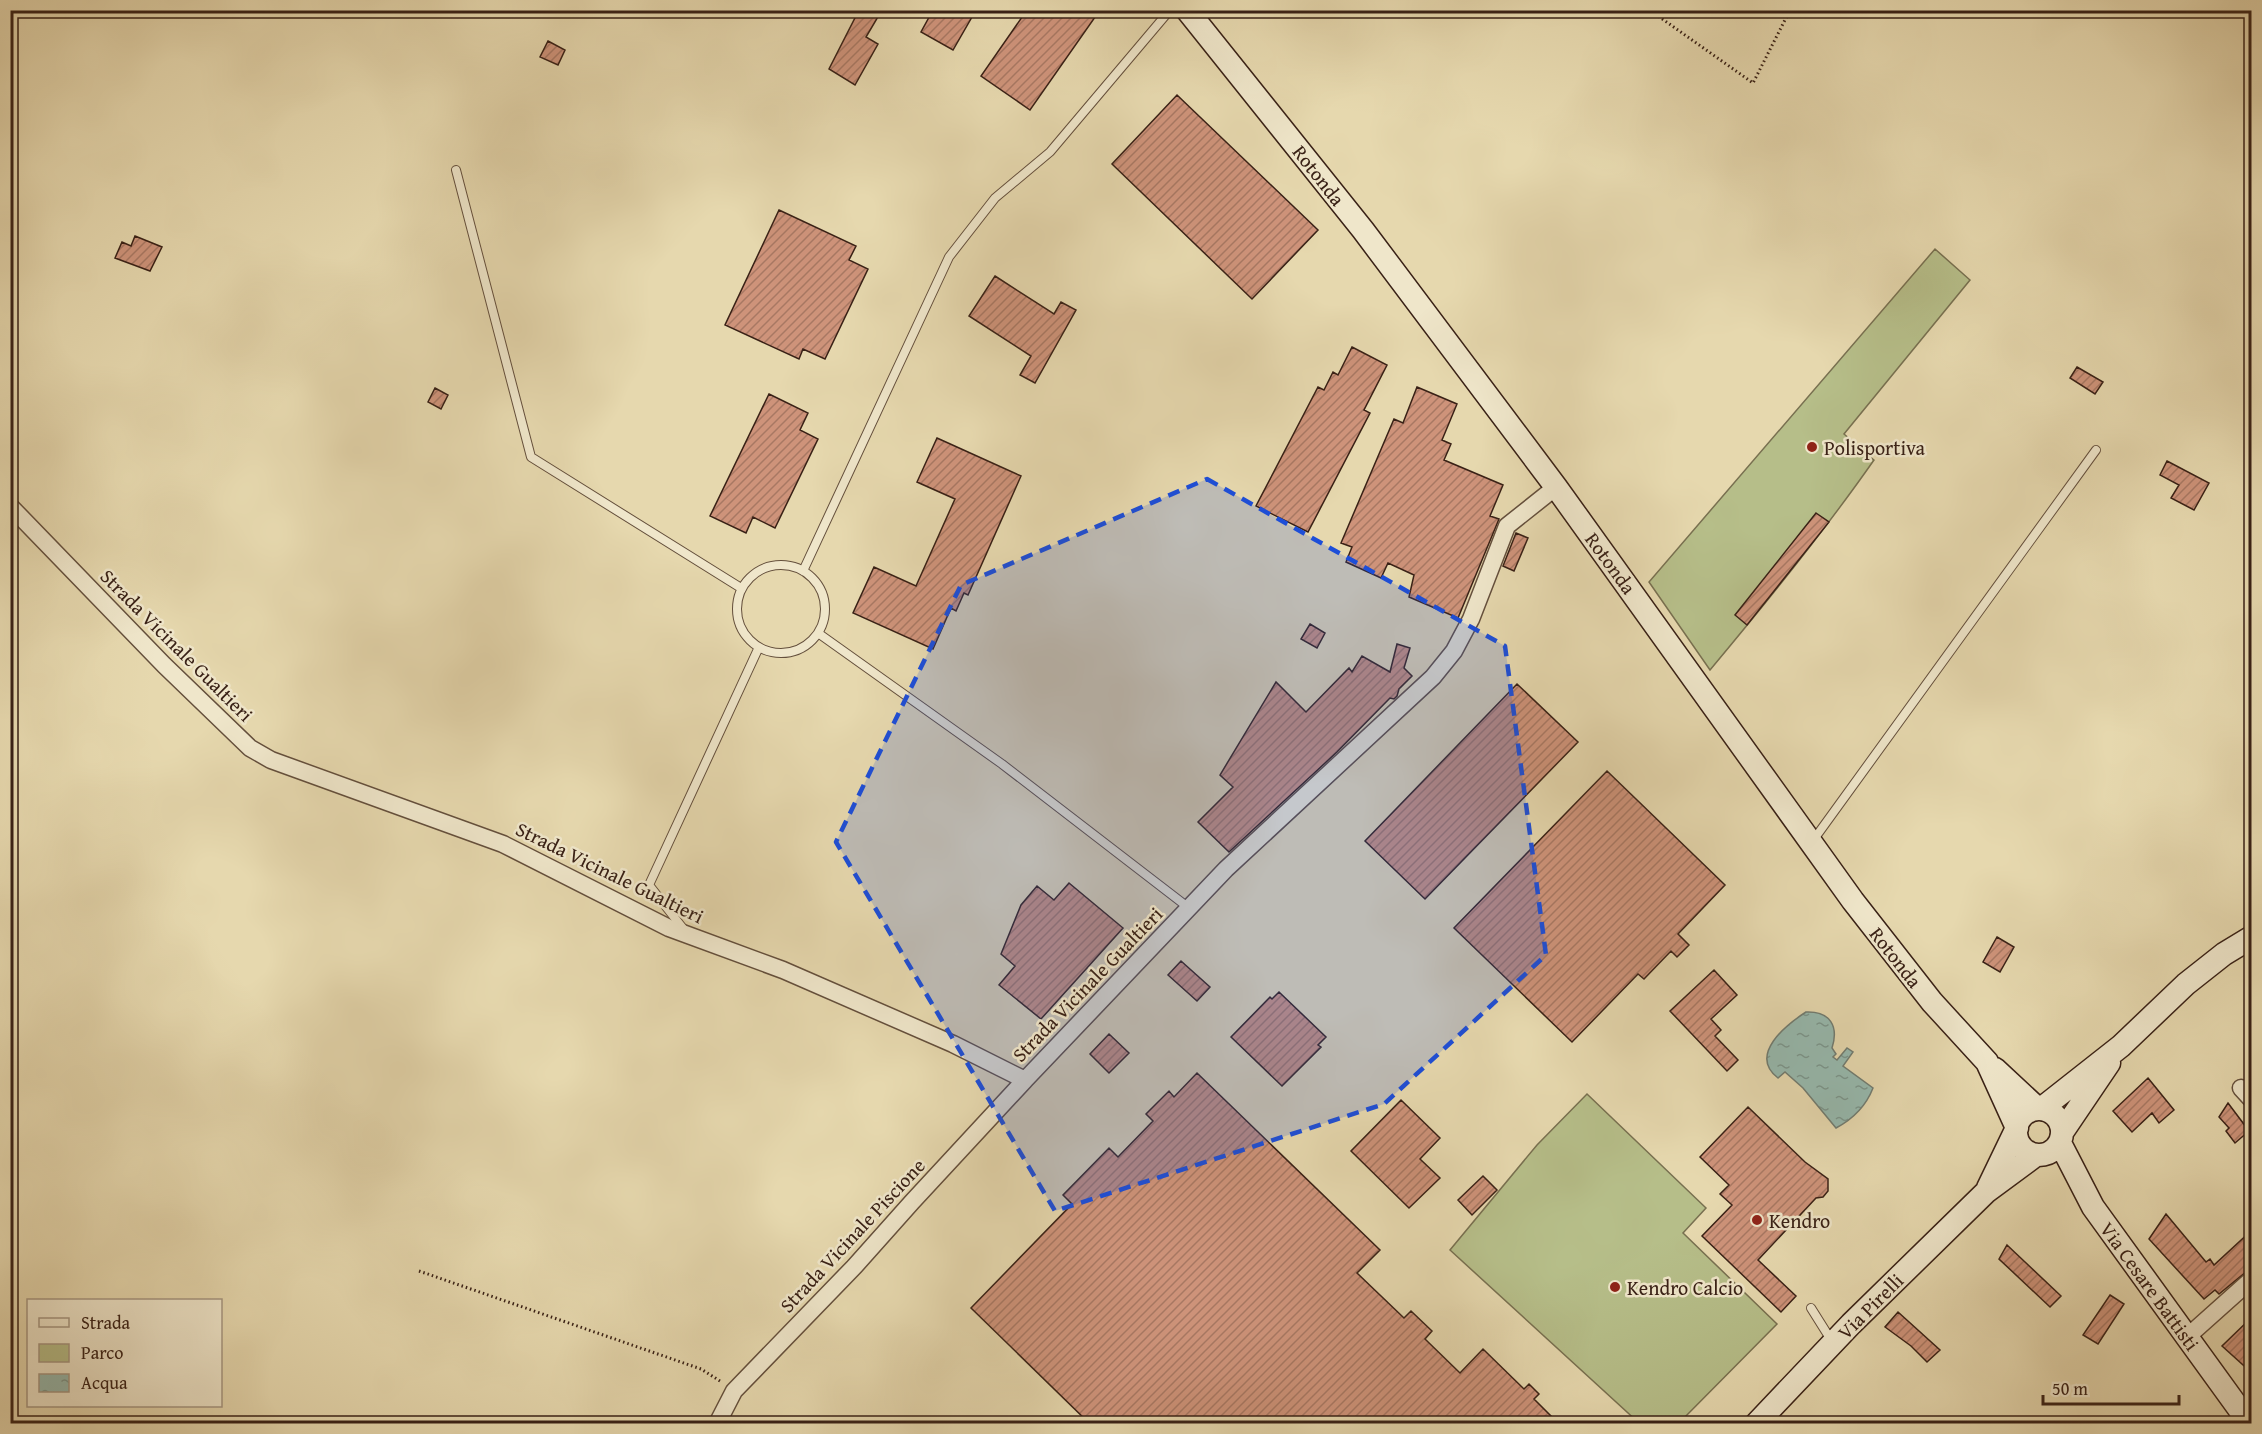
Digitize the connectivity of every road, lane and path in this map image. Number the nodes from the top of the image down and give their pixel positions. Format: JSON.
{"nodes":[{"id":1,"x":1170,"y":10,"type":"edge"},
{"id":2,"x":1186,"y":10,"type":"edge"},
{"id":3,"x":1652,"y":10,"type":"edge"},
{"id":4,"x":1790,"y":10,"type":"edge"},
{"id":5,"x":456,"y":170,"type":"dead end"},
{"id":6,"x":2096,"y":450,"type":"dead end"},
{"id":7,"x":1556,"y":487,"type":"junction"},
{"id":8,"x":10,"y":506,"type":"edge"},
{"id":9,"x":803,"y":571,"type":"junction"},
{"id":10,"x":741,"y":588,"type":"junction"},
{"id":11,"x":818,"y":633,"type":"junction"},
{"id":12,"x":759,"y":647,"type":"junction"},
{"id":13,"x":1812,"y":843,"type":"junction"},
{"id":14,"x":1189,"y":908,"type":"junction"},
{"id":15,"x":687,"y":935,"type":"junction"},
{"id":16,"x":2252,"y":937,"type":"edge"},
{"id":17,"x":2121,"y":1046,"type":"junction"},
{"id":18,"x":1987,"y":1062,"type":"junction"},
{"id":19,"x":1025,"y":1080,"type":"junction"},
{"id":20,"x":2040,"y":1109,"type":"junction"},
{"id":21,"x":2016,"y":1130,"type":"junction"},
{"id":22,"x":2061,"y":1137,"type":"junction"},
{"id":23,"x":2038,"y":1155,"type":"junction"},
{"id":24,"x":1986,"y":1192,"type":"junction"},
{"id":25,"x":2093,"y":1207,"type":"junction"},
{"id":26,"x":419,"y":1270,"type":"dead end"},
{"id":27,"x":2252,"y":1279,"type":"edge"},
{"id":28,"x":1811,"y":1308,"type":"dead end"},
{"id":29,"x":2186,"y":1338,"type":"junction"},
{"id":30,"x":1833,"y":1343,"type":"junction"},
{"id":31,"x":734,"y":1391,"type":"junction"},
{"id":32,"x":717,"y":1424,"type":"edge"},
{"id":33,"x":1756,"y":1424,"type":"edge"},
{"id":34,"x":2250,"y":1424,"type":"edge"}],
"edges":[{"from":1,"to":9,"type":"lane"},
{"from":2,"to":7,"type":"main road","name":"Rotonda"},
{"from":3,"to":4,"type":"path"},
{"from":5,"to":10,"type":"lane"},
{"from":6,"to":13,"type":"lane"},
{"from":7,"to":13,"type":"main road","name":"Rotonda"},
{"from":7,"to":14,"type":"street","name":"Strada Vicinale Gualtieri"},
{"from":8,"to":15,"type":"street","name":"Strada Vicinale Gualtieri"},
{"from":9,"to":10,"type":"lane"},
{"from":9,"to":11,"type":"lane"},
{"from":10,"to":12,"type":"lane"},
{"from":11,"to":12,"type":"lane"},
{"from":11,"to":14,"type":"lane"},
{"from":12,"to":15,"type":"lane"},
{"from":13,"to":18,"type":"main road","name":"Rotonda"},
{"from":14,"to":19,"type":"street","name":"Strada Vicinale Gualtieri"},
{"from":15,"to":19,"type":"street","name":"Strada Vicinale Gualtieri"},
{"from":16,"to":17,"type":"main road"},
{"from":17,"to":20,"type":"main road"},
{"from":17,"to":22,"type":"main road"},
{"from":18,"to":20,"type":"main road"},
{"from":18,"to":21,"type":"main road","name":"Rotonda"},
{"from":19,"to":31,"type":"street","name":"Strada Vicinale Piscione"},
{"from":20,"to":21,"type":"main road"},
{"from":20,"to":22,"type":"main road"},
{"from":21,"to":23,"type":"main road"},
{"from":21,"to":24,"type":"main road","name":"Via Pirelli"},
{"from":22,"to":23,"type":"main road"},
{"from":22,"to":25,"type":"main road","name":"Via Cesare Battisti"},
{"from":23,"to":24,"type":"main road","name":"Via Pirelli"},
{"from":23,"to":25,"type":"main road","name":"Via Cesare Battisti"},
{"from":24,"to":30,"type":"main road","name":"Via Pirelli"},
{"from":25,"to":29,"type":"main road","name":"Via Cesare Battisti"},
{"from":26,"to":31,"type":"path"},
{"from":27,"to":29,"type":"street"},
{"from":28,"to":30,"type":"lane"},
{"from":29,"to":34,"type":"main road","name":"Via Cesare Battisti"},
{"from":30,"to":33,"type":"main road","name":"Via Pirelli"},
{"from":31,"to":32,"type":"street","name":"Strada Vicinale Piscione"}]}
